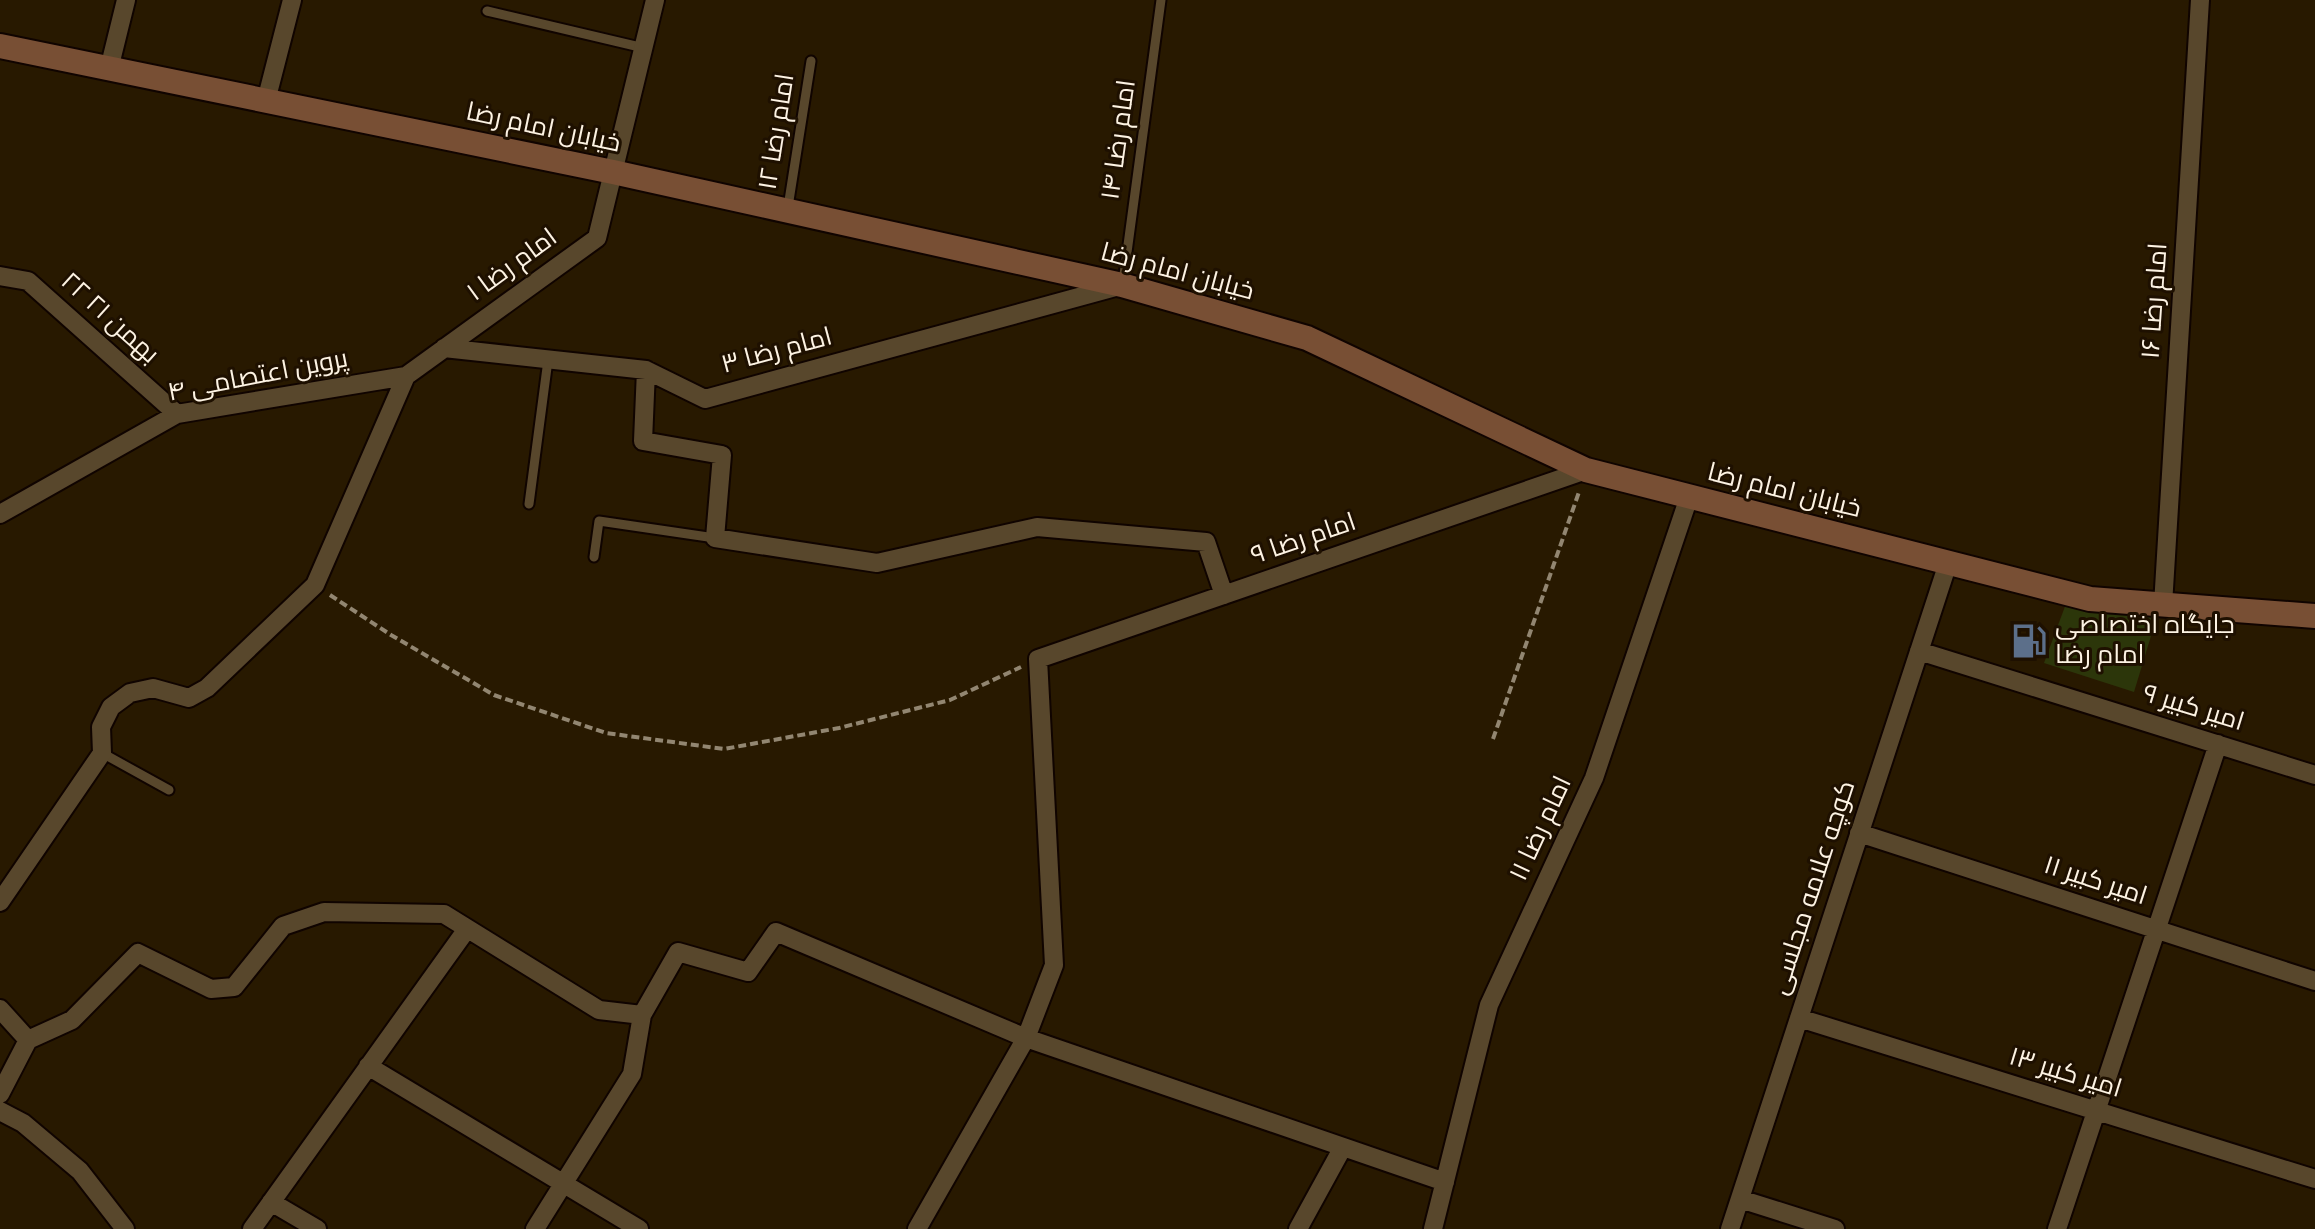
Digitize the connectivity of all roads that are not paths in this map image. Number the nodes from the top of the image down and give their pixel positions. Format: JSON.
{"nodes":[{"id":1,"x":126,"y":0,"type":"edge"},
{"id":2,"x":292,"y":0,"type":"edge"},
{"id":3,"x":655,"y":0,"type":"edge"},
{"id":4,"x":1161,"y":0,"type":"edge"},
{"id":5,"x":2200,"y":0,"type":"edge"},
{"id":6,"x":487,"y":11,"type":"dead end"},
{"id":7,"x":0,"y":46,"type":"edge"},
{"id":8,"x":644,"y":48,"type":"junction"},
{"id":9,"x":811,"y":61,"type":"dead end"},
{"id":10,"x":109,"y":69,"type":"junction"},
{"id":11,"x":266,"y":101,"type":"junction"},
{"id":12,"x":613,"y":172,"type":"junction"},
{"id":13,"x":787,"y":211,"type":"junction"},
{"id":14,"x":0,"y":276,"type":"edge"},
{"id":15,"x":1122,"y":285,"type":"junction"},
{"id":16,"x":444,"y":348,"type":"junction"},
{"id":17,"x":548,"y":360,"type":"junction"},
{"id":18,"x":646,"y":370,"type":"junction"},
{"id":19,"x":406,"y":376,"type":"junction"},
{"id":20,"x":177,"y":414,"type":"junction"},
{"id":21,"x":1586,"y":470,"type":"junction"},
{"id":22,"x":1689,"y":497,"type":"junction"},
{"id":23,"x":529,"y":504,"type":"dead end"},
{"id":24,"x":0,"y":514,"type":"edge"},
{"id":25,"x":715,"y":538,"type":"junction"},
{"id":26,"x":594,"y":557,"type":"dead end"},
{"id":27,"x":1948,"y":563,"type":"junction"},
{"id":28,"x":1224,"y":595,"type":"junction"},
{"id":29,"x":2163,"y":605,"type":"junction"},
{"id":30,"x":2315,"y":616,"type":"edge"},
{"id":31,"x":1919,"y":651,"type":"junction"},
{"id":32,"x":2218,"y":744,"type":"junction"},
{"id":33,"x":102,"y":753,"type":"junction"},
{"id":34,"x":2315,"y":775,"type":"edge"},
{"id":35,"x":169,"y":790,"type":"dead end"},
{"id":36,"x":1859,"y":833,"type":"junction"},
{"id":37,"x":0,"y":902,"type":"edge"},
{"id":38,"x":467,"y":929,"type":"junction"},
{"id":39,"x":2156,"y":930,"type":"junction"},
{"id":40,"x":2315,"y":981,"type":"edge"},
{"id":41,"x":0,"y":1009,"type":"edge"},
{"id":42,"x":642,"y":1015,"type":"junction"},
{"id":43,"x":1799,"y":1018,"type":"junction"},
{"id":44,"x":1026,"y":1038,"type":"junction"},
{"id":45,"x":28,"y":1040,"type":"junction"},
{"id":46,"x":368,"y":1066,"type":"junction"},
{"id":47,"x":0,"y":1094,"type":"edge"},
{"id":48,"x":0,"y":1111,"type":"edge"},
{"id":49,"x":2097,"y":1111,"type":"junction"},
{"id":50,"x":1343,"y":1147,"type":"junction"},
{"id":51,"x":2315,"y":1179,"type":"edge"},
{"id":52,"x":1445,"y":1182,"type":"junction"},
{"id":53,"x":563,"y":1184,"type":"junction"},
{"id":54,"x":1740,"y":1199,"type":"junction"},
{"id":55,"x":271,"y":1202,"type":"junction"},
{"id":56,"x":125,"y":1229,"type":"edge"},
{"id":57,"x":252,"y":1229,"type":"edge"},
{"id":58,"x":317,"y":1229,"type":"edge"},
{"id":59,"x":535,"y":1229,"type":"edge"},
{"id":60,"x":639,"y":1229,"type":"edge"},
{"id":61,"x":917,"y":1229,"type":"edge"},
{"id":62,"x":1298,"y":1229,"type":"edge"},
{"id":63,"x":1433,"y":1229,"type":"edge"},
{"id":64,"x":1730,"y":1229,"type":"edge"},
{"id":65,"x":1835,"y":1229,"type":"edge"},
{"id":66,"x":2057,"y":1229,"type":"edge"}],
"edges":[{"from":1,"to":10,"type":"street"},
{"from":2,"to":11,"type":"street"},
{"from":3,"to":8,"type":"street","name":"امام رضا ۱"},
{"from":4,"to":15,"type":"lane","name":"امام رضا ۱۴"},
{"from":5,"to":29,"type":"street","name":"امام رضا ۱۶"},
{"from":6,"to":8,"type":"lane"},
{"from":7,"to":10,"type":"street","name":"خیابان امام رضا"},
{"from":8,"to":12,"type":"street","name":"امام رضا ۱"},
{"from":9,"to":13,"type":"lane","name":"امام رضا ۱۲"},
{"from":10,"to":11,"type":"street","name":"خیابان امام رضا"},
{"from":11,"to":12,"type":"street","name":"خیابان امام رضا"},
{"from":12,"to":13,"type":"street","name":"خیابان امام رضا"},
{"from":12,"to":16,"type":"street","name":"امام رضا ۱"},
{"from":13,"to":15,"type":"street","name":"خیابان امام رضا"},
{"from":14,"to":20,"type":"street","name":"۲۲ بهمن ۲۱"},
{"from":15,"to":18,"type":"street","name":"امام رضا ۳"},
{"from":15,"to":21,"type":"street","name":"خیابان امام رضا"},
{"from":16,"to":17,"type":"street","name":"امام رضا ۳"},
{"from":16,"to":19,"type":"street","name":"امام رضا ۱"},
{"from":17,"to":18,"type":"street","name":"امام رضا ۳"},
{"from":17,"to":23,"type":"lane"},
{"from":18,"to":25,"type":"street"},
{"from":19,"to":20,"type":"street","name":"پروین اعتصامی ۴"},
{"from":19,"to":33,"type":"street"},
{"from":20,"to":24,"type":"street","name":"پروین اعتصامی ۴"},
{"from":21,"to":22,"type":"street","name":"خیابان امام رضا"},
{"from":21,"to":28,"type":"street","name":"امام رضا ۹"},
{"from":22,"to":27,"type":"street","name":"خیابان امام رضا"},
{"from":22,"to":52,"type":"street","name":"امام رضا ۱۱"},
{"from":25,"to":26,"type":"lane"},
{"from":25,"to":28,"type":"street"},
{"from":27,"to":29,"type":"street","name":"خیابان امام رضا"},
{"from":27,"to":31,"type":"street","name":"کوچه علامه مجلسی"},
{"from":28,"to":44,"type":"street","name":"امام رضا ۹"},
{"from":29,"to":30,"type":"street","name":"خیابان امام رضا"},
{"from":31,"to":32,"type":"street","name":"امیر کبیر ۹"},
{"from":31,"to":36,"type":"street","name":"کوچه علامه مجلسی"},
{"from":32,"to":34,"type":"street","name":"امیر کبیر ۹"},
{"from":32,"to":39,"type":"street"},
{"from":33,"to":35,"type":"lane"},
{"from":33,"to":37,"type":"street"},
{"from":36,"to":39,"type":"street","name":"امیر کبیر ۱۱"},
{"from":36,"to":43,"type":"street","name":"کوچه علامه مجلسی"},
{"from":38,"to":42,"type":"street"},
{"from":38,"to":45,"type":"street"},
{"from":38,"to":46,"type":"street"},
{"from":39,"to":40,"type":"street","name":"امیر کبیر ۱۱"},
{"from":39,"to":49,"type":"street"},
{"from":41,"to":45,"type":"street"},
{"from":42,"to":44,"type":"street"},
{"from":42,"to":53,"type":"street"},
{"from":43,"to":49,"type":"street","name":"امیر کبیر ۱۳"},
{"from":43,"to":54,"type":"street","name":"کوچه علامه مجلسی"},
{"from":44,"to":50,"type":"street"},
{"from":44,"to":61,"type":"street"},
{"from":45,"to":47,"type":"street"},
{"from":46,"to":53,"type":"street"},
{"from":46,"to":55,"type":"street"},
{"from":48,"to":56,"type":"street"},
{"from":49,"to":51,"type":"street","name":"امیر کبیر ۱۳"},
{"from":49,"to":66,"type":"street"},
{"from":50,"to":52,"type":"street"},
{"from":50,"to":62,"type":"street"},
{"from":52,"to":63,"type":"street","name":"امام رضا ۱۱"},
{"from":53,"to":59,"type":"street"},
{"from":53,"to":60,"type":"street"},
{"from":54,"to":64,"type":"street","name":"کوچه علامه مجلسی"},
{"from":54,"to":65,"type":"street"},
{"from":55,"to":57,"type":"street"},
{"from":55,"to":58,"type":"street"}]}
